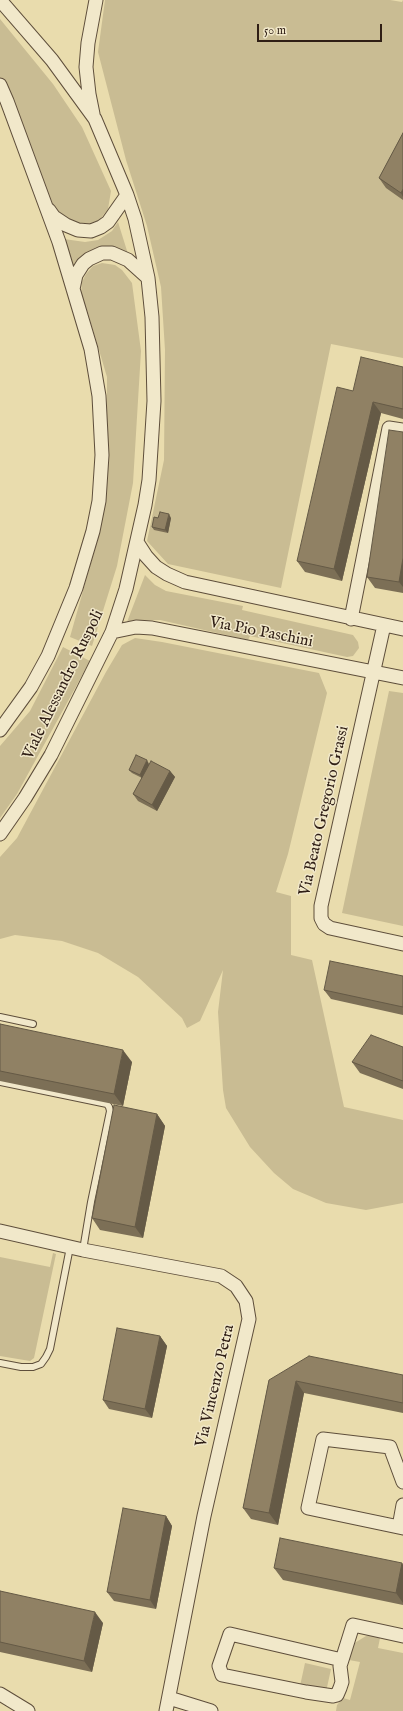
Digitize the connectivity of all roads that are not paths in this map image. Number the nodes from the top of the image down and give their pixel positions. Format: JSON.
{"nodes":[{"id":1,"x":0,"y":0,"type":"edge"},
{"id":2,"x":96,"y":0,"type":"edge"},
{"id":3,"x":0,"y":85,"type":"edge"},
{"id":4,"x":4,"y":100,"type":"edge"},
{"id":5,"x":95,"y":119,"type":"junction"},
{"id":6,"x":127,"y":195,"type":"junction"},
{"id":7,"x":46,"y":205,"type":"junction"},
{"id":8,"x":148,"y":278,"type":"junction"},
{"id":9,"x":73,"y":290,"type":"junction"},
{"id":10,"x":403,"y":430,"type":"edge"},
{"id":11,"x":137,"y":542,"type":"junction"},
{"id":12,"x":351,"y":619,"type":"junction"},
{"id":13,"x":384,"y":625,"type":"junction"},
{"id":14,"x":403,"y":630,"type":"edge"},
{"id":15,"x":112,"y":632,"type":"junction"},
{"id":16,"x":373,"y":672,"type":"junction"},
{"id":17,"x":403,"y":678,"type":"edge"},
{"id":18,"x":0,"y":730,"type":"edge"},
{"id":19,"x":0,"y":834,"type":"edge"},
{"id":20,"x":403,"y":944,"type":"edge"},
{"id":21,"x":0,"y":1017,"type":"edge"},
{"id":22,"x":33,"y":1024,"type":"dead end"},
{"id":23,"x":0,"y":1082,"type":"edge"},
{"id":24,"x":0,"y":1232,"type":"edge"},
{"id":25,"x":77,"y":1249,"type":"junction"},
{"id":26,"x":0,"y":1363,"type":"edge"},
{"id":27,"x":403,"y":1482,"type":"edge"},
{"id":28,"x":403,"y":1505,"type":"edge"},
{"id":29,"x":401,"y":1528,"type":"edge"},
{"id":30,"x":403,"y":1636,"type":"edge"},
{"id":31,"x":342,"y":1660,"type":"junction"},
{"id":32,"x":0,"y":1694,"type":"edge"},
{"id":33,"x":169,"y":1698,"type":"junction"},
{"id":34,"x":28,"y":1711,"type":"edge"},
{"id":35,"x":166,"y":1711,"type":"edge"},
{"id":36,"x":211,"y":1711,"type":"edge"}],
"edges":[{"from":1,"to":5,"type":"street","name":"Viale Alessandro Ruspoli"},
{"from":2,"to":5,"type":"street"},
{"from":3,"to":4,"type":"street","name":"Viale Alessandro Ruspoli"},
{"from":4,"to":7,"type":"street","name":"Viale Alessandro Ruspoli"},
{"from":5,"to":6,"type":"street","name":"Viale Alessandro Ruspoli"},
{"from":6,"to":7,"type":"street","name":"Viale Alessandro Ruspoli"},
{"from":6,"to":8,"type":"street","name":"Viale Alessandro Ruspoli"},
{"from":7,"to":9,"type":"street","name":"Viale Alessandro Ruspoli"},
{"from":8,"to":9,"type":"street"},
{"from":8,"to":11,"type":"street","name":"Viale Alessandro Ruspoli"},
{"from":9,"to":18,"type":"street","name":"Viale Alessandro Ruspoli"},
{"from":10,"to":12,"type":"street"},
{"from":11,"to":12,"type":"street","name":"Via Pio Paschini"},
{"from":11,"to":15,"type":"street","name":"Viale Alessandro Ruspoli"},
{"from":12,"to":13,"type":"street","name":"Via Pio Paschini"},
{"from":13,"to":14,"type":"street","name":"Via Pio Paschini"},
{"from":13,"to":16,"type":"street"},
{"from":15,"to":16,"type":"street","name":"Via Pio Paschini"},
{"from":15,"to":19,"type":"street","name":"Viale Alessandro Ruspoli"},
{"from":16,"to":17,"type":"street","name":"Via Pio Paschini"},
{"from":16,"to":20,"type":"street","name":"Via Beato Gregorio Grassi"},
{"from":21,"to":22,"type":"lane"},
{"from":23,"to":25,"type":"lane"},
{"from":24,"to":25,"type":"street","name":"Via Vincenzo Petra"},
{"from":25,"to":26,"type":"lane"},
{"from":25,"to":33,"type":"street","name":"Via Vincenzo Petra"},
{"from":27,"to":29,"type":"street"},
{"from":28,"to":29,"type":"street"},
{"from":30,"to":31,"type":"street"},
{"from":31,"to":31,"type":"street"},
{"from":32,"to":34,"type":"street"},
{"from":33,"to":35,"type":"street","name":"Via Vincenzo Petra"},
{"from":33,"to":36,"type":"street"}]}
